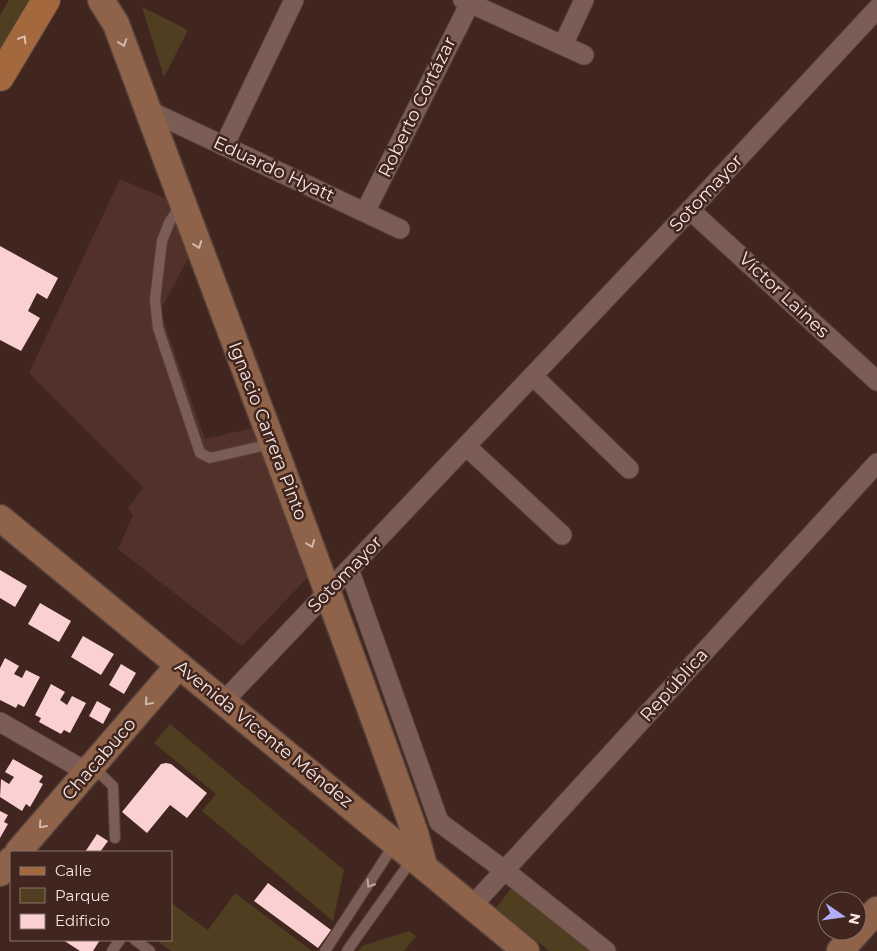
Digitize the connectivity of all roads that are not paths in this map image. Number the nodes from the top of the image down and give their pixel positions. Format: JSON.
{"nodes":[{"id":1,"x":46,"y":0,"type":"edge"},
{"id":2,"x":101,"y":0,"type":"edge"},
{"id":3,"x":294,"y":0,"type":"edge"},
{"id":4,"x":584,"y":0,"type":"edge"},
{"id":5,"x":466,"y":1,"type":"edge"},
{"id":6,"x":877,"y":8,"type":"edge"},
{"id":7,"x":563,"y":45,"type":"junction"},
{"id":8,"x":584,"y":55,"type":"dead end"},
{"id":9,"x":0,"y":77,"type":"edge"},
{"id":10,"x":148,"y":110,"type":"junction"},
{"id":11,"x":224,"y":146,"type":"junction"},
{"id":12,"x":182,"y":203,"type":"junction"},
{"id":13,"x":690,"y":210,"type":"junction"},
{"id":14,"x":365,"y":212,"type":"junction"},
{"id":15,"x":400,"y":229,"type":"dead end"},
{"id":16,"x":533,"y":376,"type":"junction"},
{"id":17,"x":877,"y":381,"type":"edge"},
{"id":18,"x":272,"y":444,"type":"junction"},
{"id":19,"x":466,"y":446,"type":"junction"},
{"id":20,"x":877,"y":464,"type":"edge"},
{"id":21,"x":629,"y":469,"type":"dead end"},
{"id":22,"x":0,"y":518,"type":"edge"},
{"id":23,"x":562,"y":535,"type":"dead end"},
{"id":24,"x":350,"y":569,"type":"junction"},
{"id":25,"x":329,"y":591,"type":"junction"},
{"id":26,"x":179,"y":665,"type":"junction"},
{"id":27,"x":224,"y":701,"type":"junction"},
{"id":28,"x":0,"y":722,"type":"edge"},
{"id":29,"x":90,"y":769,"type":"junction"},
{"id":30,"x":115,"y":838,"type":"dead end"},
{"id":31,"x":19,"y":851,"type":"edge"},
{"id":32,"x":411,"y":855,"type":"junction"},
{"id":33,"x":10,"y":861,"type":"edge"},
{"id":34,"x":504,"y":870,"type":"junction"},
{"id":35,"x":0,"y":874,"type":"edge"},
{"id":36,"x":472,"y":906,"type":"junction"},
{"id":37,"x":877,"y":910,"type":"edge"},
{"id":38,"x":136,"y":941,"type":"edge"},
{"id":39,"x":150,"y":951,"type":"edge"},
{"id":40,"x":325,"y":951,"type":"edge"},
{"id":41,"x":347,"y":951,"type":"edge"},
{"id":42,"x":526,"y":951,"type":"edge"},
{"id":43,"x":606,"y":951,"type":"edge"},
{"id":44,"x":841,"y":951,"type":"edge"}],
"edges":[{"from":9,"to":1,"type":"main road","one_way":true},
{"from":2,"to":10,"type":"street","name":"Ignacio Carrera Pinto","one_way":true},
{"from":3,"to":11,"type":"street"},
{"from":4,"to":7,"type":"street"},
{"from":5,"to":7,"type":"street"},
{"from":5,"to":14,"type":"street","name":"Roberto Cortázar"},
{"from":6,"to":13,"type":"street","name":"Sotomayor"},
{"from":7,"to":8,"type":"street"},
{"from":10,"to":11,"type":"street","name":"Eduardo Hyatt"},
{"from":10,"to":12,"type":"street","name":"Ignacio Carrera Pinto"},
{"from":11,"to":14,"type":"street","name":"Eduardo Hyatt"},
{"from":12,"to":18,"type":"street","name":"Ignacio Carrera Pinto","one_way":true},
{"from":12,"to":18,"type":"lane"},
{"from":13,"to":16,"type":"street","name":"Sotomayor"},
{"from":13,"to":17,"type":"street","name":"Víctor Laines"},
{"from":14,"to":15,"type":"street","name":"Eduardo Hyatt"},
{"from":16,"to":19,"type":"street","name":"Sotomayor"},
{"from":16,"to":21,"type":"street"},
{"from":18,"to":25,"type":"street","name":"Ignacio Carrera Pinto","one_way":true},
{"from":19,"to":23,"type":"street"},
{"from":19,"to":24,"type":"street","name":"Sotomayor"},
{"from":20,"to":34,"type":"street","name":"República"},
{"from":22,"to":26,"type":"street","name":"Avenida Vicente Méndez"},
{"from":24,"to":25,"type":"street","name":"Sotomayor"},
{"from":24,"to":34,"type":"street"},
{"from":25,"to":27,"type":"street","name":"Sotomayor"},
{"from":25,"to":32,"type":"street","name":"Ignacio Carrera Pinto"},
{"from":26,"to":27,"type":"street","name":"Avenida Vicente Méndez"},
{"from":26,"to":29,"type":"street","name":"Chacabuco","one_way":true},
{"from":27,"to":32,"type":"street","name":"Avenida Vicente Méndez"},
{"from":28,"to":29,"type":"street"},
{"from":29,"to":30,"type":"lane"},
{"from":29,"to":31,"type":"street","name":"Chacabuco","one_way":true},
{"from":32,"to":36,"type":"street","name":"Avenida Vicente Méndez"},
{"from":32,"to":40,"type":"lane","one_way":true},
{"from":32,"to":41,"type":"lane"},
{"from":33,"to":35,"type":"street"},
{"from":34,"to":36,"type":"street","name":"República"},
{"from":34,"to":43,"type":"street"},
{"from":36,"to":42,"type":"street","name":"Avenida Vicente Méndez"},
{"from":37,"to":44,"type":"street"},
{"from":38,"to":39,"type":"lane"}]}
